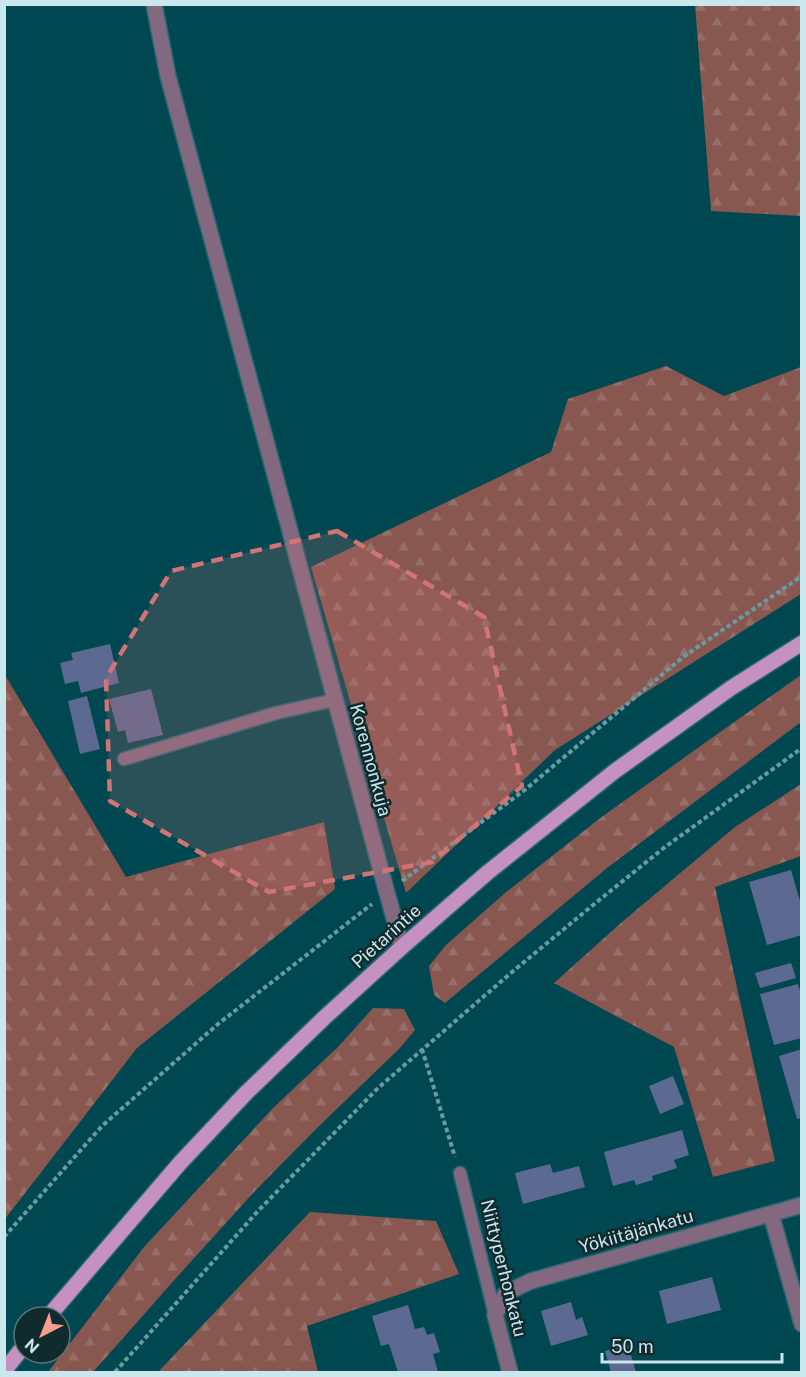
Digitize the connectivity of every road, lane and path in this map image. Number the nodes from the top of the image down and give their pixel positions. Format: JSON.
{"nodes":[{"id":1,"x":154,"y":4,"type":"edge"},
{"id":2,"x":801,"y":643,"type":"edge"},
{"id":3,"x":335,"y":700,"type":"junction"},
{"id":4,"x":801,"y":748,"type":"edge"},
{"id":5,"x":124,"y":759,"type":"dead end"},
{"id":6,"x":402,"y":947,"type":"junction"},
{"id":7,"x":422,"y":1048,"type":"junction"},
{"id":8,"x":459,"y":1173,"type":"joint"},
{"id":9,"x":801,"y":1205,"type":"edge"},
{"id":10,"x":771,"y":1214,"type":"junction"},
{"id":11,"x":58,"y":1305,"type":"edge"},
{"id":12,"x":495,"y":1315,"type":"junction"},
{"id":13,"x":801,"y":1324,"type":"edge"},
{"id":14,"x":115,"y":1372,"type":"edge"},
{"id":15,"x":510,"y":1372,"type":"edge"}],
"edges":[{"from":1,"to":3,"type":"street","name":"Korennonkuja"},
{"from":2,"to":6,"type":"main road","name":"Pietarintie"},
{"from":3,"to":5,"type":"lane"},
{"from":3,"to":6,"type":"street","name":"Korennonkuja"},
{"from":4,"to":7,"type":"path"},
{"from":6,"to":11,"type":"main road","name":"Pietarintie"},
{"from":7,"to":8,"type":"path"},
{"from":7,"to":14,"type":"path"},
{"from":8,"to":12,"type":"lane","name":"Niittyperhonkatu"},
{"from":9,"to":10,"type":"street","name":"Yökiitäjänkatu"},
{"from":10,"to":12,"type":"street","name":"Yökiitäjänkatu"},
{"from":10,"to":13,"type":"street"},
{"from":12,"to":15,"type":"street","name":"Niittyperhonkatu"}]}
